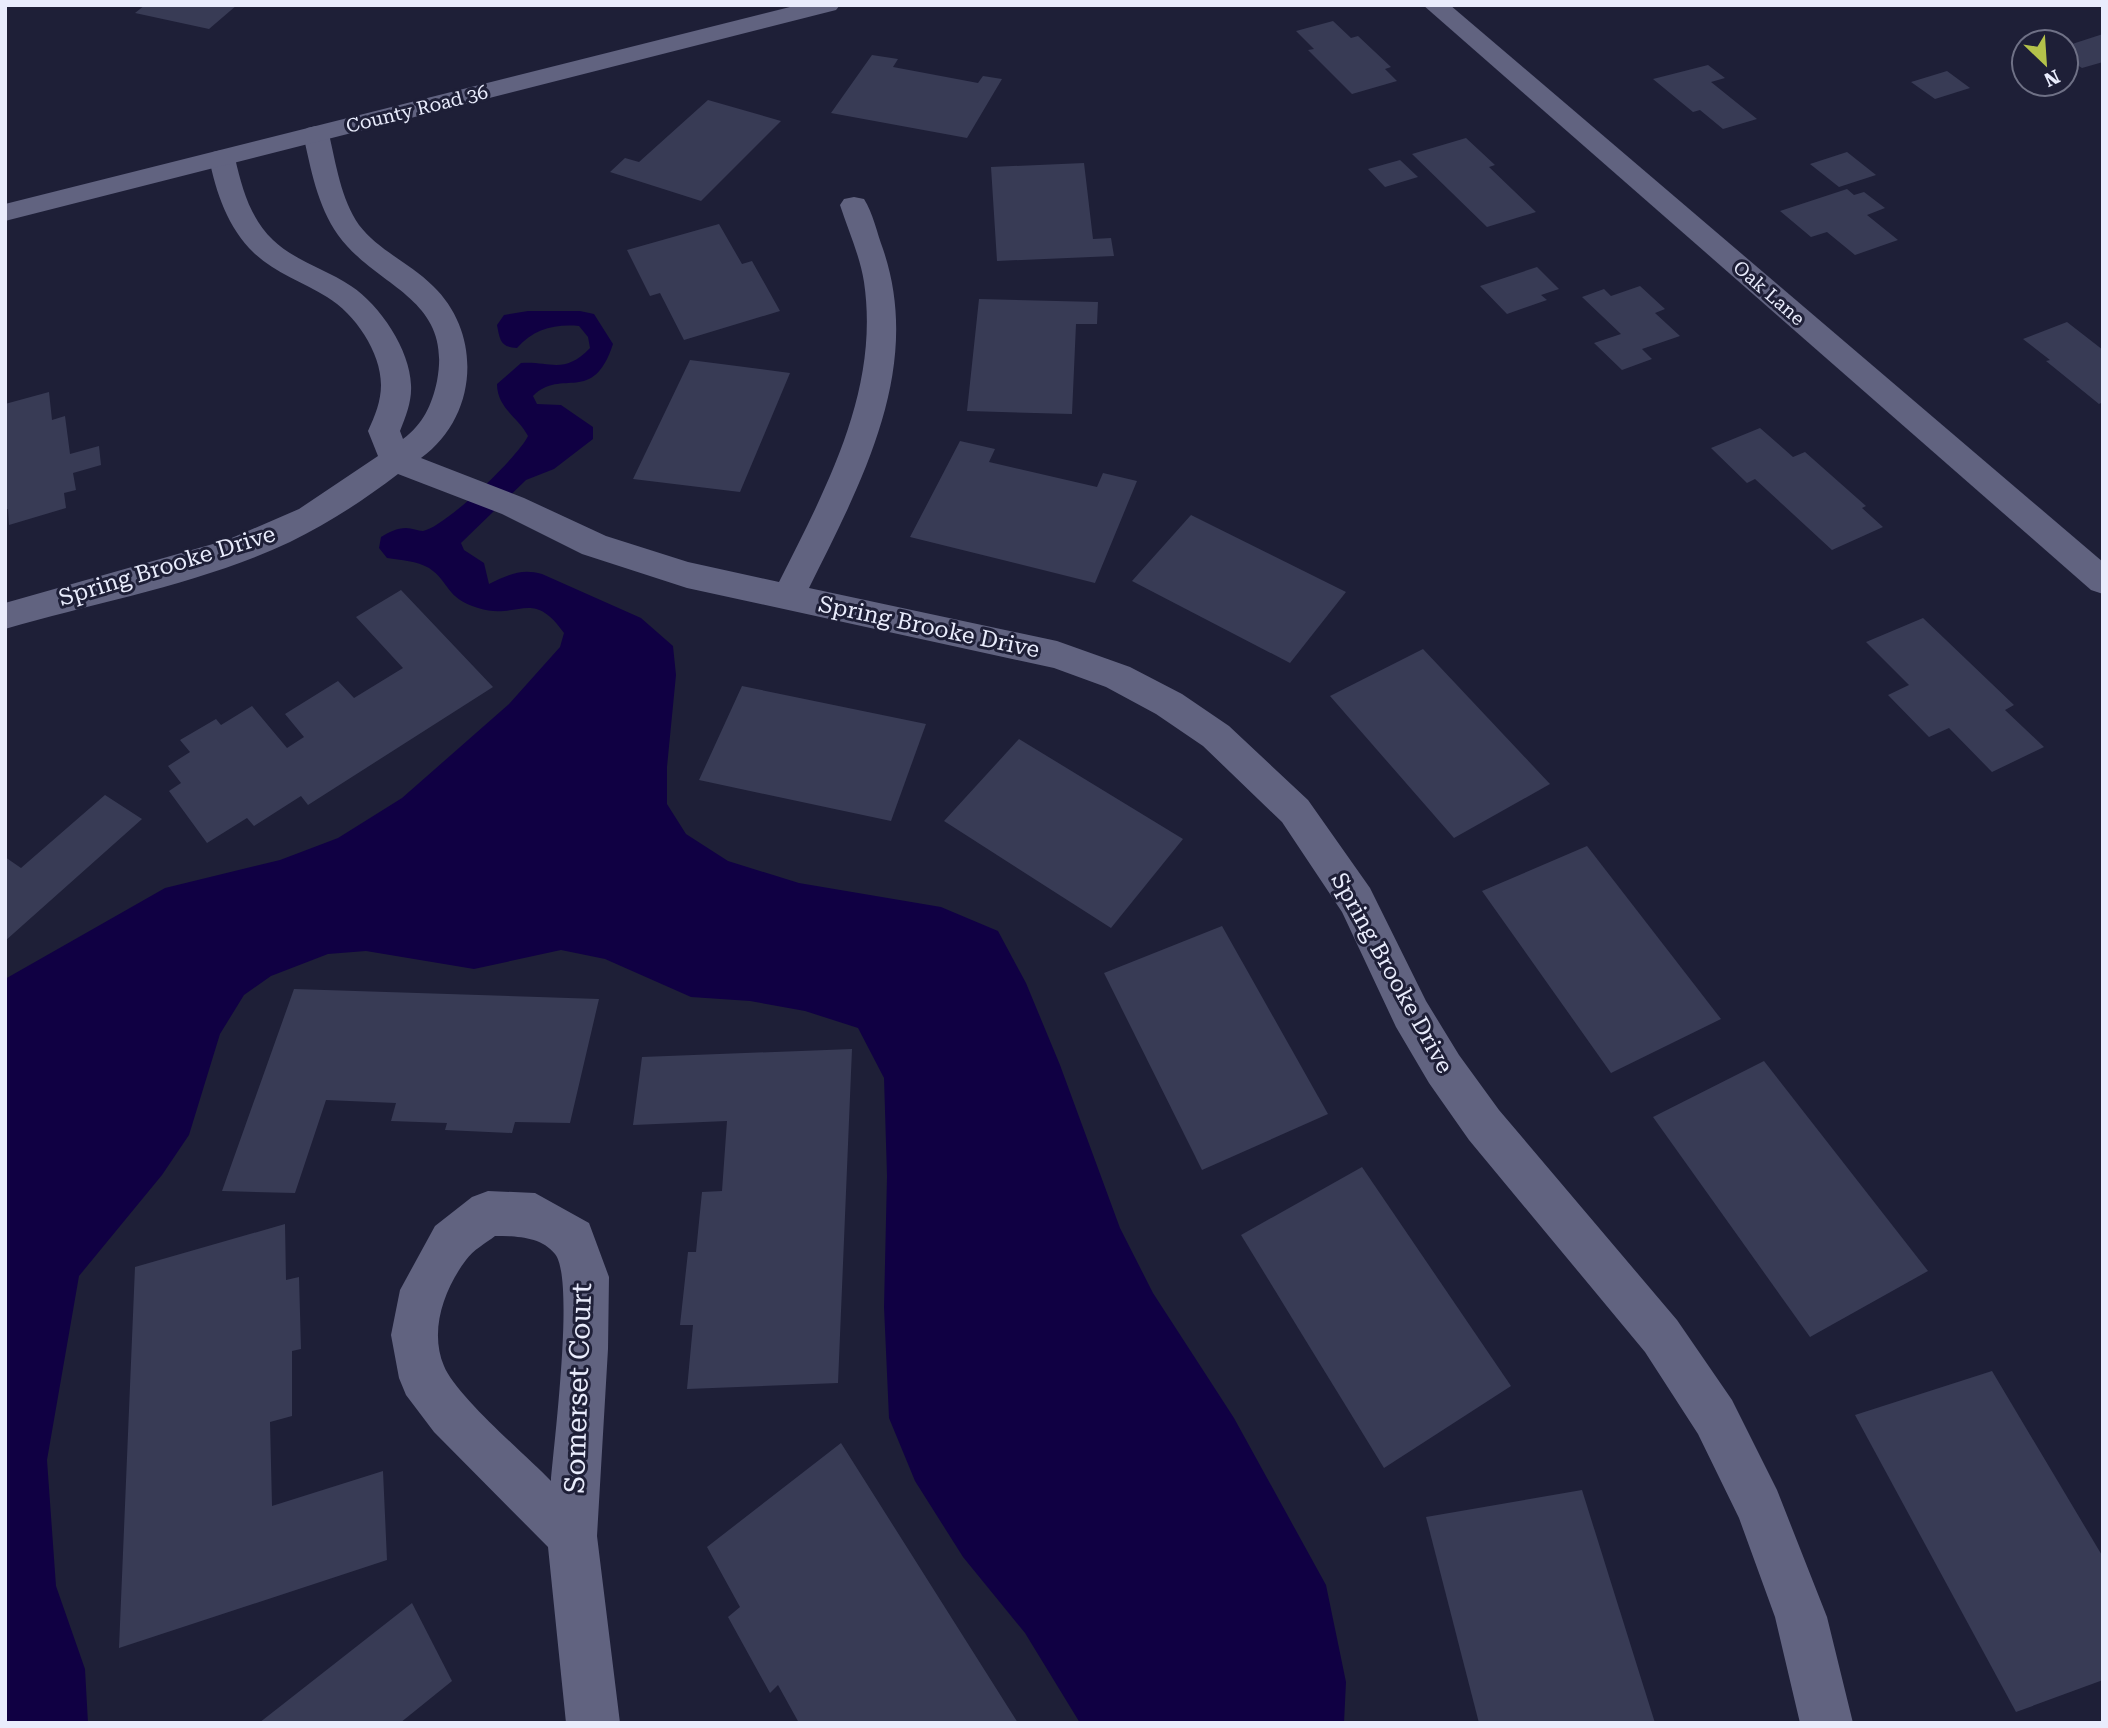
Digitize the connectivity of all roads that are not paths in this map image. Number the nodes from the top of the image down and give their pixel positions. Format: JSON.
{"nodes":[{"id":1,"x":828,"y":5,"type":"edge"},
{"id":2,"x":1435,"y":5,"type":"edge"},
{"id":3,"x":316,"y":134,"type":"junction"},
{"id":4,"x":222,"y":158,"type":"junction"},
{"id":5,"x":854,"y":205,"type":"dead end"},
{"id":6,"x":5,"y":213,"type":"edge"},
{"id":7,"x":395,"y":460,"type":"junction"},
{"id":8,"x":2103,"y":581,"type":"edge"},
{"id":9,"x":788,"y":597,"type":"junction"},
{"id":10,"x":5,"y":616,"type":"edge"},
{"id":11,"x":572,"y":1536,"type":"junction"},
{"id":12,"x":593,"y":1723,"type":"edge"},
{"id":13,"x":1827,"y":1723,"type":"edge"}],
"edges":[{"from":1,"to":3,"type":"street","name":"County Road 36"},
{"from":2,"to":8,"type":"street","name":"Oak Lane"},
{"from":3,"to":4,"type":"street","name":"County Road 36"},
{"from":3,"to":7,"type":"street","name":"Spring Brooke Drive"},
{"from":4,"to":6,"type":"street","name":"County Road 36"},
{"from":4,"to":7,"type":"street"},
{"from":5,"to":9,"type":"street"},
{"from":7,"to":9,"type":"street","name":"Spring Brooke Drive"},
{"from":7,"to":10,"type":"street","name":"Spring Brooke Drive"},
{"from":9,"to":13,"type":"street","name":"Spring Brooke Drive"},
{"from":11,"to":11,"type":"street","name":"Somerset Court"},
{"from":11,"to":12,"type":"street","name":"Somerset Court"}]}
